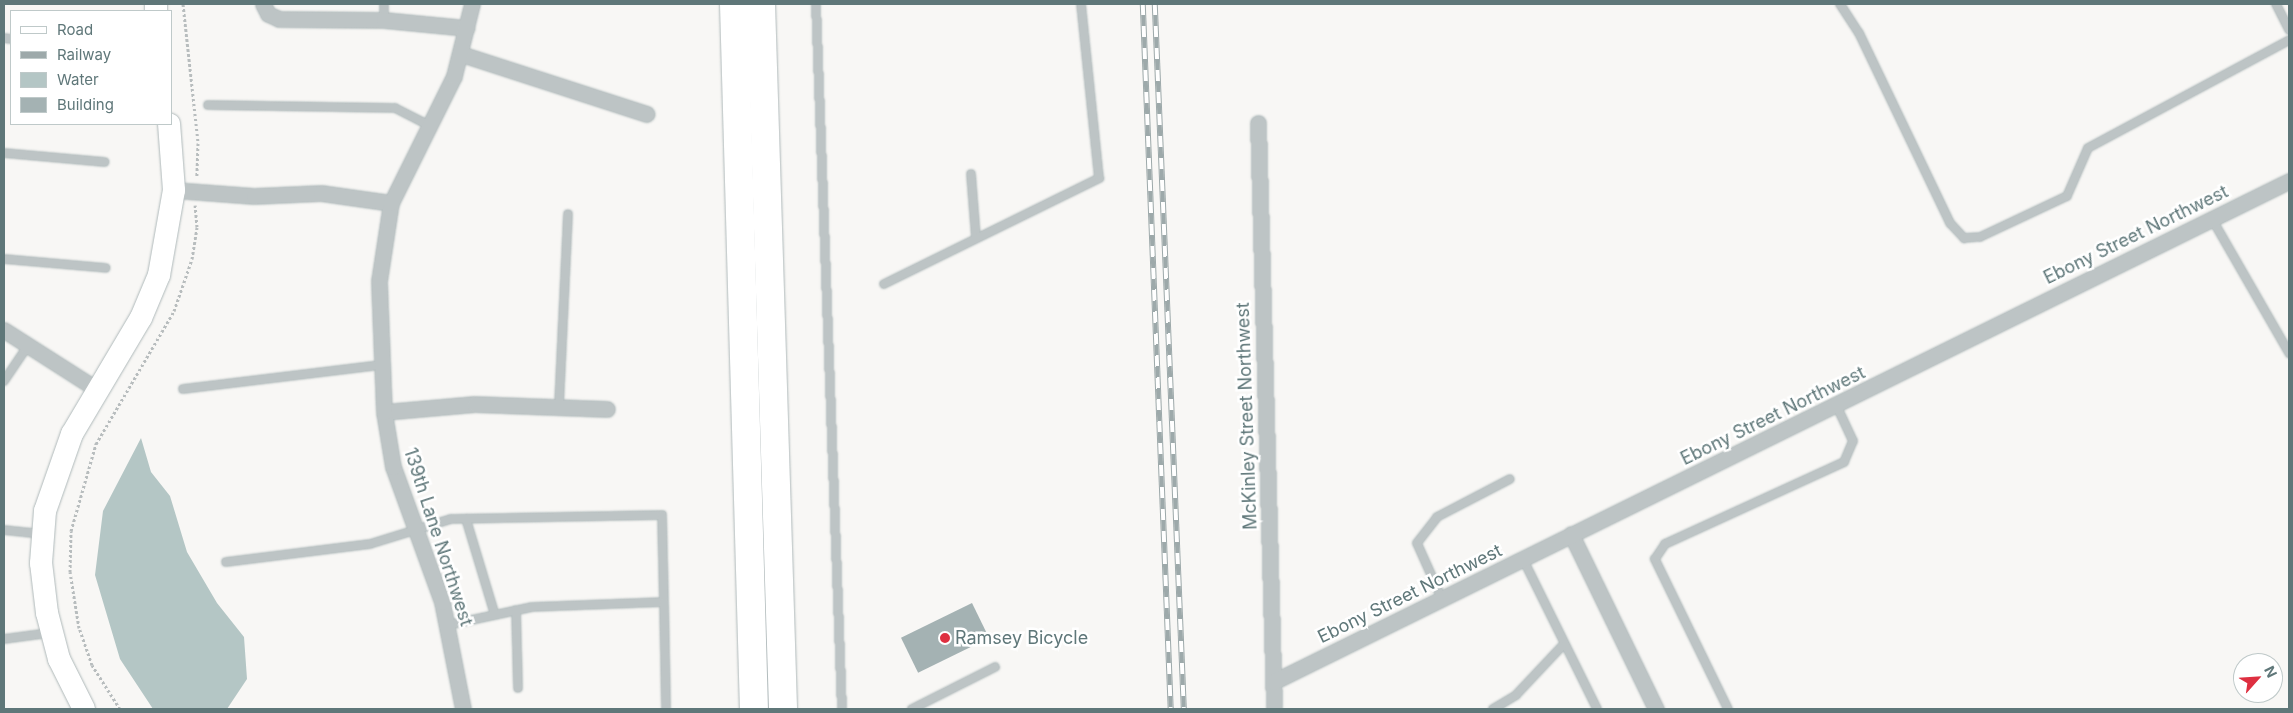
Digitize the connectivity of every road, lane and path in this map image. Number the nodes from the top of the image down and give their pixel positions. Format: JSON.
{"nodes":[{"id":1,"x":183,"y":4,"type":"edge"},
{"id":2,"x":263,"y":4,"type":"edge"},
{"id":3,"x":384,"y":4,"type":"edge"},
{"id":4,"x":472,"y":4,"type":"edge"},
{"id":5,"x":734,"y":4,"type":"edge"},
{"id":6,"x":760,"y":4,"type":"edge"},
{"id":7,"x":816,"y":4,"type":"edge"},
{"id":8,"x":1081,"y":4,"type":"edge"},
{"id":9,"x":1840,"y":4,"type":"edge"},
{"id":10,"x":2276,"y":4,"type":"edge"},
{"id":11,"x":384,"y":20,"type":"junction"},
{"id":12,"x":467,"y":28,"type":"junction"},
{"id":13,"x":2289,"y":30,"type":"edge"},
{"id":14,"x":2289,"y":40,"type":"edge"},
{"id":15,"x":461,"y":54,"type":"junction"},
{"id":16,"x":208,"y":105,"type":"dead end"},
{"id":17,"x":647,"y":114,"type":"dead end"},
{"id":18,"x":1258,"y":123,"type":"dead end"},
{"id":19,"x":427,"y":124,"type":"junction"},
{"id":20,"x":169,"y":125,"type":"edge"},
{"id":21,"x":4,"y":153,"type":"edge"},
{"id":22,"x":105,"y":162,"type":"dead end"},
{"id":23,"x":971,"y":174,"type":"dead end"},
{"id":24,"x":196,"y":179,"type":"dead end"},
{"id":25,"x":2289,"y":181,"type":"edge"},
{"id":26,"x":174,"y":190,"type":"junction"},
{"id":27,"x":391,"y":203,"type":"junction"},
{"id":28,"x":194,"y":204,"type":"dead end"},
{"id":29,"x":568,"y":214,"type":"dead end"},
{"id":30,"x":2212,"y":219,"type":"junction"},
{"id":31,"x":976,"y":237,"type":"junction"},
{"id":32,"x":4,"y":259,"type":"edge"},
{"id":33,"x":106,"y":268,"type":"dead end"},
{"id":34,"x":884,"y":284,"type":"dead end"},
{"id":35,"x":4,"y":330,"type":"edge"},
{"id":36,"x":27,"y":347,"type":"junction"},
{"id":37,"x":2289,"y":354,"type":"edge"},
{"id":38,"x":381,"y":365,"type":"junction"},
{"id":39,"x":4,"y":381,"type":"edge"},
{"id":40,"x":183,"y":389,"type":"dead end"},
{"id":41,"x":98,"y":390,"type":"junction"},
{"id":42,"x":559,"y":405,"type":"junction"},
{"id":43,"x":1836,"y":405,"type":"junction"},
{"id":44,"x":607,"y":409,"type":"dead end"},
{"id":45,"x":384,"y":412,"type":"junction"},
{"id":46,"x":1510,"y":479,"type":"dead end"},
{"id":47,"x":466,"y":519,"type":"junction"},
{"id":48,"x":4,"y":530,"type":"edge"},
{"id":49,"x":416,"y":531,"type":"junction"},
{"id":50,"x":42,"y":534,"type":"junction"},
{"id":51,"x":1571,"y":534,"type":"junction"},
{"id":52,"x":1523,"y":559,"type":"junction"},
{"id":53,"x":226,"y":562,"type":"dead end"},
{"id":54,"x":1442,"y":599,"type":"junction"},
{"id":55,"x":664,"y":602,"type":"junction"},
{"id":56,"x":516,"y":610,"type":"junction"},
{"id":57,"x":495,"y":615,"type":"junction"},
{"id":58,"x":448,"y":625,"type":"junction"},
{"id":59,"x":51,"y":632,"type":"junction"},
{"id":60,"x":4,"y":639,"type":"edge"},
{"id":61,"x":1562,"y":646,"type":"junction"},
{"id":62,"x":995,"y":667,"type":"dead end"},
{"id":63,"x":1273,"y":682,"type":"junction"},
{"id":64,"x":518,"y":688,"type":"dead end"},
{"id":65,"x":1274,"y":707,"type":"dead end"},
{"id":66,"x":84,"y":709,"type":"edge"},
{"id":67,"x":120,"y":709,"type":"edge"},
{"id":68,"x":458,"y":709,"type":"edge"},
{"id":69,"x":463,"y":709,"type":"edge"},
{"id":70,"x":666,"y":709,"type":"edge"},
{"id":71,"x":754,"y":709,"type":"edge"},
{"id":72,"x":783,"y":709,"type":"edge"},
{"id":73,"x":842,"y":709,"type":"edge"},
{"id":74,"x":912,"y":709,"type":"edge"},
{"id":75,"x":1493,"y":709,"type":"edge"},
{"id":76,"x":1597,"y":709,"type":"edge"},
{"id":77,"x":1656,"y":709,"type":"edge"},
{"id":78,"x":1728,"y":709,"type":"edge"}],
"edges":[{"from":1,"to":24,"type":"path"},
{"from":2,"to":11,"type":"street"},
{"from":3,"to":11,"type":"lane"},
{"from":4,"to":12,"type":"street","name":"139th Lane Northwest"},
{"from":5,"to":71,"type":"highway"},
{"from":6,"to":72,"type":"highway"},
{"from":7,"to":73,"type":"lane"},
{"from":8,"to":31,"type":"lane"},
{"from":9,"to":14,"type":"lane"},
{"from":10,"to":13,"type":"lane"},
{"from":11,"to":12,"type":"street"},
{"from":12,"to":15,"type":"street","name":"139th Lane Northwest"},
{"from":15,"to":17,"type":"street"},
{"from":15,"to":19,"type":"street","name":"139th Lane Northwest"},
{"from":16,"to":19,"type":"lane"},
{"from":18,"to":63,"type":"street","name":"McKinley Street Northwest"},
{"from":19,"to":27,"type":"street","name":"139th Lane Northwest"},
{"from":20,"to":26,"type":"street"},
{"from":21,"to":22,"type":"lane"},
{"from":23,"to":31,"type":"lane"},
{"from":25,"to":30,"type":"street","name":"Ebony Street Northwest"},
{"from":26,"to":27,"type":"street"},
{"from":26,"to":41,"type":"street"},
{"from":27,"to":38,"type":"street","name":"139th Lane Northwest"},
{"from":28,"to":67,"type":"path"},
{"from":29,"to":42,"type":"lane"},
{"from":30,"to":37,"type":"lane"},
{"from":30,"to":43,"type":"street","name":"Ebony Street Northwest"},
{"from":31,"to":34,"type":"lane"},
{"from":32,"to":33,"type":"lane"},
{"from":35,"to":36,"type":"street"},
{"from":36,"to":39,"type":"lane"},
{"from":36,"to":41,"type":"street"},
{"from":38,"to":40,"type":"lane"},
{"from":38,"to":45,"type":"street","name":"139th Lane Northwest"},
{"from":41,"to":50,"type":"street"},
{"from":42,"to":44,"type":"street"},
{"from":42,"to":45,"type":"street"},
{"from":43,"to":51,"type":"street","name":"Ebony Street Northwest"},
{"from":43,"to":78,"type":"lane"},
{"from":45,"to":49,"type":"street","name":"139th Lane Northwest"},
{"from":46,"to":54,"type":"lane"},
{"from":47,"to":49,"type":"lane"},
{"from":47,"to":55,"type":"lane"},
{"from":47,"to":57,"type":"lane"},
{"from":48,"to":50,"type":"lane"},
{"from":49,"to":53,"type":"lane"},
{"from":49,"to":58,"type":"street","name":"139th Lane Northwest"},
{"from":50,"to":59,"type":"street"},
{"from":51,"to":52,"type":"street","name":"Ebony Street Northwest"},
{"from":51,"to":77,"type":"street"},
{"from":52,"to":54,"type":"street","name":"Ebony Street Northwest"},
{"from":52,"to":61,"type":"lane"},
{"from":54,"to":63,"type":"street","name":"Ebony Street Northwest"},
{"from":55,"to":56,"type":"lane"},
{"from":55,"to":70,"type":"lane"},
{"from":56,"to":57,"type":"lane"},
{"from":56,"to":64,"type":"lane"},
{"from":57,"to":58,"type":"lane"},
{"from":58,"to":69,"type":"street","name":"139th Lane Northwest"},
{"from":59,"to":60,"type":"lane"},
{"from":59,"to":66,"type":"street"},
{"from":61,"to":75,"type":"lane"},
{"from":61,"to":76,"type":"lane"},
{"from":62,"to":74,"type":"lane"},
{"from":63,"to":65,"type":"street","name":"McKinley Street Northwest"},
{"from":68,"to":69,"type":"lane"}]}
